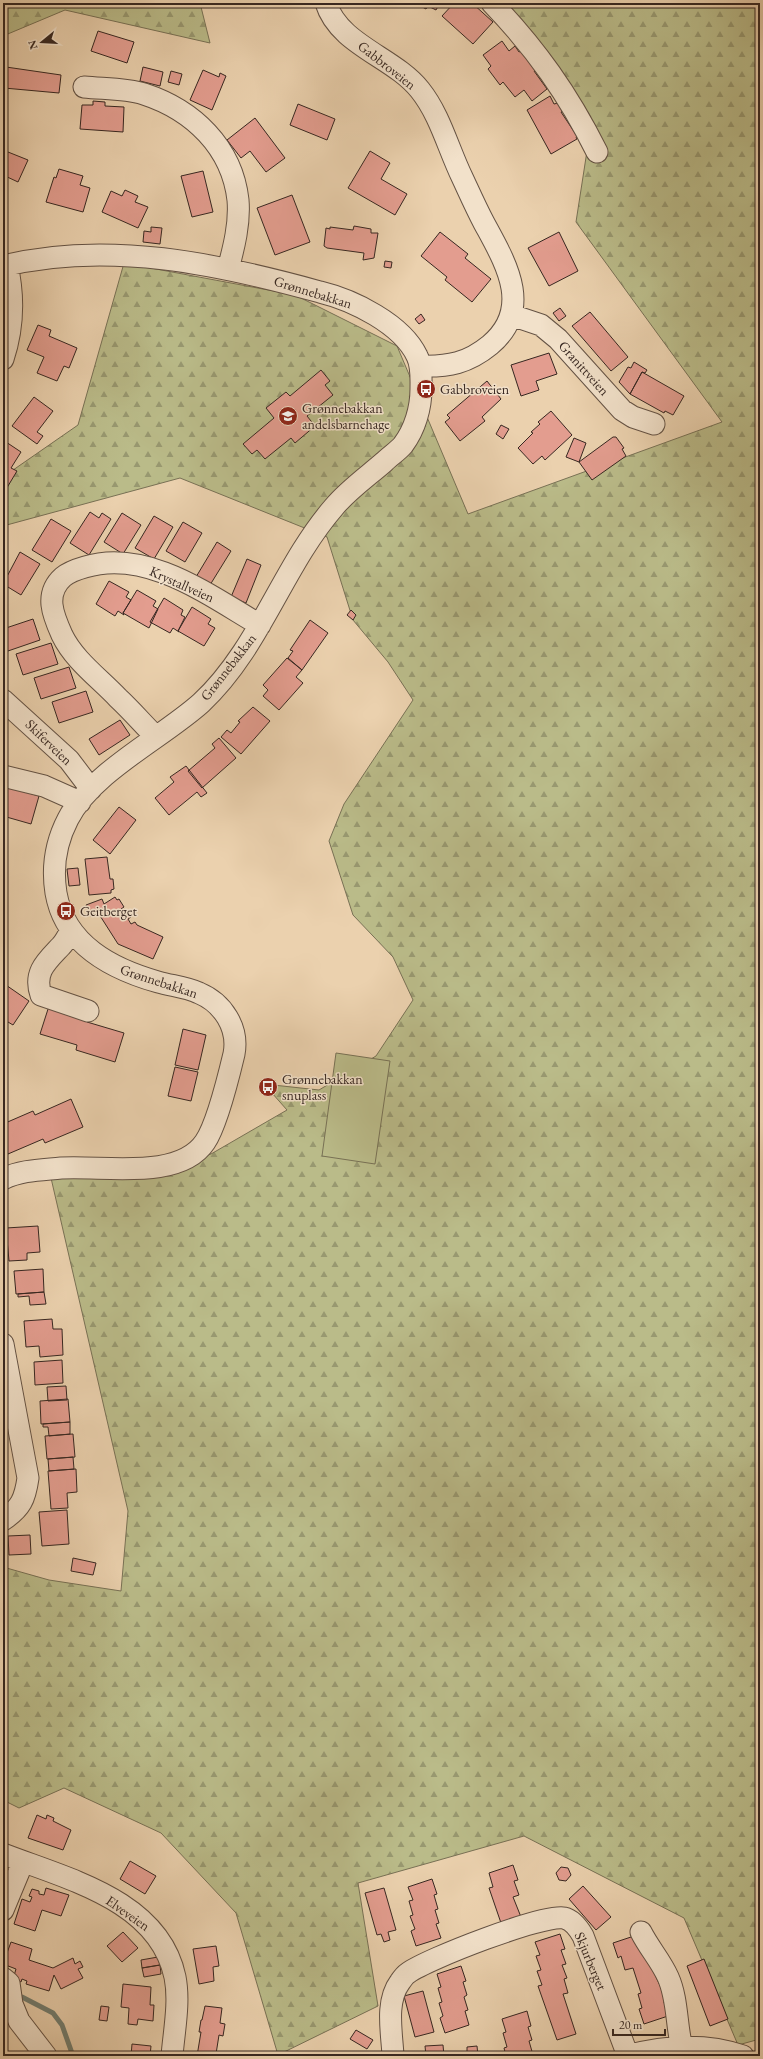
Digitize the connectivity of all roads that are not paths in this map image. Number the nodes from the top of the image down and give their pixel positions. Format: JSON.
{"nodes":[{"id":1,"x":326,"y":3,"type":"edge"},
{"id":2,"x":492,"y":3,"type":"edge"},
{"id":3,"x":84,"y":87,"type":"dead end"},
{"id":4,"x":597,"y":152,"type":"dead end"},
{"id":5,"x":5,"y":266,"type":"edge"},
{"id":6,"x":228,"y":269,"type":"junction"},
{"id":7,"x":511,"y":315,"type":"junction"},
{"id":8,"x":3,"y":360,"type":"edge"},
{"id":9,"x":420,"y":366,"type":"junction"},
{"id":10,"x":654,"y":424,"type":"dead end"},
{"id":11,"x":260,"y":625,"type":"junction"},
{"id":12,"x":3,"y":700,"type":"edge"},
{"id":13,"x":156,"y":737,"type":"junction"},
{"id":14,"x":3,"y":776,"type":"edge"},
{"id":15,"x":85,"y":795,"type":"junction"},
{"id":16,"x":71,"y":930,"type":"junction"},
{"id":17,"x":88,"y":1011,"type":"dead end"},
{"id":18,"x":3,"y":1179,"type":"edge"},
{"id":19,"x":3,"y":1344,"type":"edge"},
{"id":20,"x":3,"y":1520,"type":"edge"},
{"id":21,"x":3,"y":1854,"type":"edge"},
{"id":22,"x":23,"y":1862,"type":"junction"},
{"id":23,"x":3,"y":1910,"type":"edge"},
{"id":24,"x":641,"y":1932,"type":"dead end"},
{"id":25,"x":3,"y":1978,"type":"edge"},
{"id":26,"x":682,"y":2048,"type":"junction"},
{"id":27,"x":46,"y":2056,"type":"edge"},
{"id":28,"x":172,"y":2056,"type":"edge"},
{"id":29,"x":393,"y":2056,"type":"edge"},
{"id":30,"x":627,"y":2056,"type":"edge"},
{"id":31,"x":743,"y":2056,"type":"edge"}],
"edges":[{"from":1,"to":7,"type":"street","name":"Gabbroveien"},
{"from":2,"to":4,"type":"street"},
{"from":3,"to":6,"type":"street"},
{"from":5,"to":6,"type":"street","name":"Grønnebakkan"},
{"from":5,"to":8,"type":"street"},
{"from":6,"to":9,"type":"street","name":"Grønnebakkan"},
{"from":7,"to":9,"type":"street","name":"Gabbroveien"},
{"from":7,"to":10,"type":"street","name":"Granittveien"},
{"from":9,"to":11,"type":"street","name":"Grønnebakkan"},
{"from":11,"to":13,"type":"street","name":"Grønnebakkan"},
{"from":11,"to":13,"type":"street","name":"Krystallveien"},
{"from":12,"to":15,"type":"street","name":"Skiferveien"},
{"from":13,"to":15,"type":"street","name":"Grønnebakkan"},
{"from":14,"to":15,"type":"street"},
{"from":15,"to":16,"type":"street","name":"Grønnebakkan"},
{"from":16,"to":17,"type":"street"},
{"from":16,"to":18,"type":"street","name":"Grønnebakkan"},
{"from":19,"to":20,"type":"street"},
{"from":21,"to":22,"type":"street","name":"Elveveien"},
{"from":22,"to":23,"type":"street"},
{"from":22,"to":28,"type":"street","name":"Elveveien"},
{"from":24,"to":26,"type":"street"},
{"from":25,"to":27,"type":"street"},
{"from":26,"to":30,"type":"street"},
{"from":26,"to":31,"type":"street"},
{"from":29,"to":30,"type":"street","name":"Skjurberget"}]}
